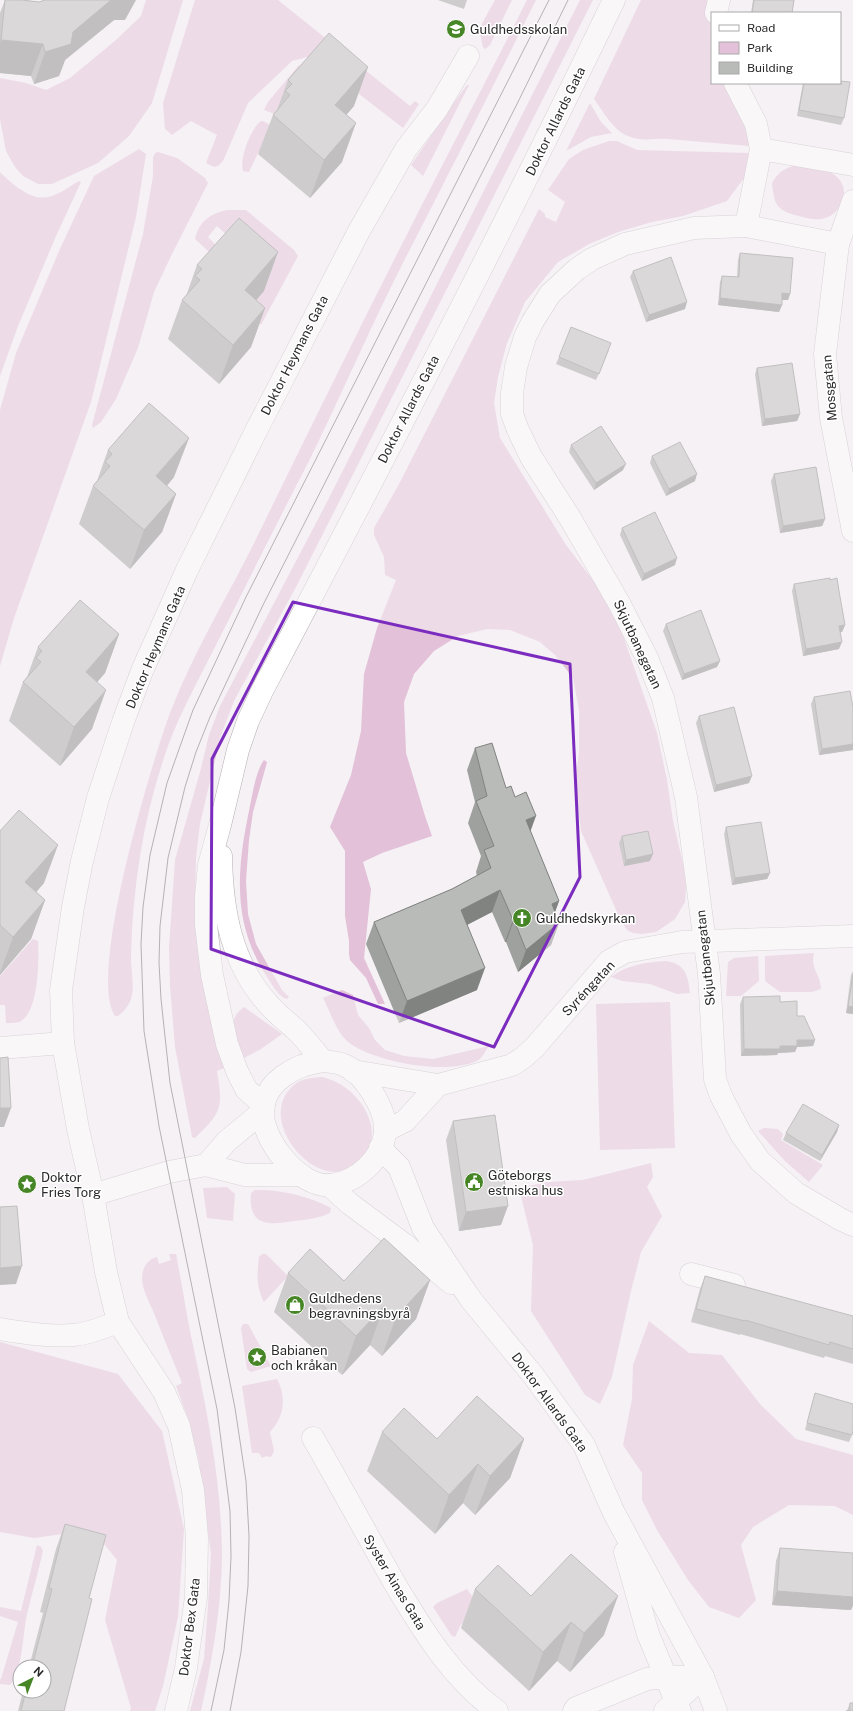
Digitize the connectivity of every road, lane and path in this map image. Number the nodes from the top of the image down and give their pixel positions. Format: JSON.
{"nodes":[{"id":1,"x":614,"y":0,"type":"edge"},
{"id":2,"x":719,"y":0,"type":"edge"},
{"id":3,"x":716,"y":12,"type":"edge"},
{"id":4,"x":468,"y":56,"type":"dead end"},
{"id":5,"x":736,"y":84,"type":"edge"},
{"id":6,"x":761,"y":149,"type":"junction"},
{"id":7,"x":853,"y":165,"type":"edge"},
{"id":8,"x":853,"y":201,"type":"edge"},
{"id":9,"x":746,"y":226,"type":"junction"},
{"id":10,"x":838,"y":244,"type":"junction"},
{"id":11,"x":853,"y":531,"type":"edge"},
{"id":12,"x":220,"y":825,"type":"junction"},
{"id":13,"x":853,"y":936,"type":"edge"},
{"id":14,"x":704,"y":942,"type":"junction"},
{"id":15,"x":64,"y":1043,"type":"junction"},
{"id":16,"x":0,"y":1048,"type":"edge"},
{"id":17,"x":323,"y":1061,"type":"junction"},
{"id":18,"x":353,"y":1071,"type":"junction"},
{"id":19,"x":438,"y":1085,"type":"junction"},
{"id":20,"x":263,"y":1109,"type":"junction"},
{"id":21,"x":383,"y":1140,"type":"junction"},
{"id":22,"x":206,"y":1166,"type":"junction"},
{"id":23,"x":300,"y":1175,"type":"junction"},
{"id":24,"x":329,"y":1185,"type":"junction"},
{"id":25,"x":93,"y":1194,"type":"junction"},
{"id":26,"x":853,"y":1225,"type":"edge"},
{"id":27,"x":691,"y":1274,"type":"dead end"},
{"id":28,"x":751,"y":1290,"type":"edge"},
{"id":29,"x":472,"y":1301,"type":"junction"},
{"id":30,"x":118,"y":1322,"type":"junction"},
{"id":31,"x":0,"y":1329,"type":"edge"},
{"id":32,"x":313,"y":1438,"type":"dead end"},
{"id":33,"x":614,"y":1513,"type":"junction"},
{"id":34,"x":666,"y":1677,"type":"junction"},
{"id":35,"x":703,"y":1677,"type":"junction"},
{"id":36,"x":674,"y":1708,"type":"edge"},
{"id":37,"x":176,"y":1711,"type":"edge"},
{"id":38,"x":497,"y":1711,"type":"edge"},
{"id":39,"x":574,"y":1711,"type":"edge"},
{"id":40,"x":716,"y":1711,"type":"edge"}],
"edges":[{"from":1,"to":12,"type":"street","name":"Doktor Allards Gata"},
{"from":2,"to":3,"type":"street"},
{"from":4,"to":15,"type":"street","name":"Doktor Heymans Gata"},
{"from":5,"to":6,"type":"street"},
{"from":6,"to":7,"type":"street"},
{"from":6,"to":9,"type":"street"},
{"from":8,"to":10,"type":"street","name":"Mossgatan"},
{"from":9,"to":10,"type":"street","name":"Skjutbanegatan"},
{"from":9,"to":14,"type":"street","name":"Skjutbanegatan"},
{"from":10,"to":11,"type":"street","name":"Mossgatan"},
{"from":12,"to":17,"type":"street","name":"Doktor Allards Gata"},
{"from":12,"to":20,"type":"street","name":"Doktor Allards Gata"},
{"from":13,"to":14,"type":"street","name":"Syréngatan"},
{"from":14,"to":19,"type":"street","name":"Syréngatan"},
{"from":14,"to":26,"type":"street","name":"Skjutbanegatan"},
{"from":15,"to":16,"type":"street"},
{"from":15,"to":25,"type":"street","name":"Doktor Heymans Gata"},
{"from":17,"to":18,"type":"street"},
{"from":17,"to":20,"type":"street"},
{"from":18,"to":19,"type":"street","name":"Syréngatan"},
{"from":18,"to":21,"type":"street"},
{"from":19,"to":21,"type":"street"},
{"from":20,"to":22,"type":"street"},
{"from":20,"to":23,"type":"street","name":"Doktor Allards Gata"},
{"from":21,"to":24,"type":"street","name":"Doktor Allards Gata"},
{"from":21,"to":29,"type":"street","name":"Doktor Allards Gata"},
{"from":22,"to":23,"type":"street"},
{"from":22,"to":25,"type":"street"},
{"from":23,"to":24,"type":"street","name":"Doktor Allards Gata"},
{"from":24,"to":29,"type":"street","name":"Doktor Allards Gata"},
{"from":25,"to":30,"type":"street","name":"Doktor Heymans Gata"},
{"from":27,"to":28,"type":"street"},
{"from":29,"to":33,"type":"street","name":"Doktor Allards Gata"},
{"from":30,"to":31,"type":"street"},
{"from":30,"to":37,"type":"street","name":"Doktor Bex Gata"},
{"from":32,"to":38,"type":"street","name":"Syster Ainas Gata"},
{"from":33,"to":34,"type":"street","name":"Doktor Allards Gata"},
{"from":33,"to":35,"type":"street","name":"Doktor Allards Gata"},
{"from":34,"to":35,"type":"street"},
{"from":34,"to":36,"type":"street","name":"Doktor Allards Gata"},
{"from":34,"to":39,"type":"street"},
{"from":35,"to":36,"type":"street"},
{"from":35,"to":40,"type":"street","name":"Doktor Allards Gata"}]}
